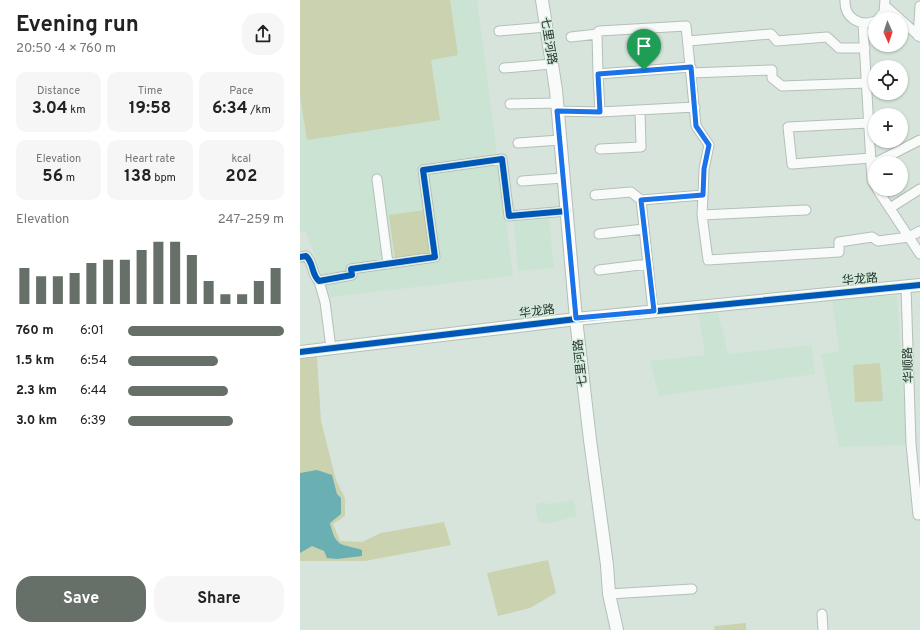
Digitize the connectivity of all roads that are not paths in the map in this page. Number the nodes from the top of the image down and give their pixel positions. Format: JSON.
{"nodes":[{"id":1,"x":542,"y":0,"type":"edge"},
{"id":2,"x":844,"y":1,"type":"edge"},
{"id":3,"x":885,"y":3,"type":"edge"},
{"id":4,"x":920,"y":6,"type":"edge"},
{"id":5,"x":894,"y":12,"type":"edge"},
{"id":6,"x":868,"y":23,"type":"edge"},
{"id":7,"x":863,"y":24,"type":"junction"},
{"id":8,"x":908,"y":26,"type":"edge"},
{"id":9,"x":546,"y":27,"type":"junction"},
{"id":10,"x":499,"y":31,"type":"dead end"},
{"id":11,"x":597,"y":34,"type":"junction"},
{"id":12,"x":571,"y":37,"type":"dead end"},
{"id":13,"x":919,"y":37,"type":"edge"},
{"id":14,"x":688,"y":41,"type":"junction"},
{"id":15,"x":865,"y":48,"type":"junction"},
{"id":16,"x":552,"y":64,"type":"junction"},
{"id":17,"x":504,"y":68,"type":"dead end"},
{"id":18,"x":691,"y":70,"type":"junction"},
{"id":19,"x":598,"y":74,"type":"junction"},
{"id":20,"x":867,"y":82,"type":"junction"},
{"id":21,"x":510,"y":104,"type":"dead end"},
{"id":22,"x":557,"y":107,"type":"junction"},
{"id":23,"x":695,"y":107,"type":"junction"},
{"id":24,"x":868,"y":108,"type":"edge"},
{"id":25,"x":640,"y":110,"type":"junction"},
{"id":26,"x":600,"y":112,"type":"junction"},
{"id":27,"x":868,"y":123,"type":"edge"},
{"id":28,"x":560,"y":140,"type":"junction"},
{"id":29,"x":920,"y":140,"type":"edge"},
{"id":30,"x":518,"y":143,"type":"dead end"},
{"id":31,"x":600,"y":149,"type":"dead end"},
{"id":32,"x":883,"y":156,"type":"edge"},
{"id":33,"x":868,"y":161,"type":"edge"},
{"id":34,"x":563,"y":178,"type":"junction"},
{"id":35,"x":377,"y":179,"type":"dead end"},
{"id":36,"x":522,"y":181,"type":"dead end"},
{"id":37,"x":920,"y":189,"type":"edge"},
{"id":38,"x":595,"y":195,"type":"dead end"},
{"id":39,"x":703,"y":195,"type":"junction"},
{"id":40,"x":882,"y":196,"type":"edge"},
{"id":41,"x":641,"y":200,"type":"junction"},
{"id":42,"x":890,"y":208,"type":"junction"},
{"id":43,"x":806,"y":210,"type":"dead end"},
{"id":44,"x":567,"y":211,"type":"junction"},
{"id":45,"x":702,"y":215,"type":"junction"},
{"id":46,"x":644,"y":229,"type":"junction"},
{"id":47,"x":920,"y":231,"type":"edge"},
{"id":48,"x":599,"y":234,"type":"dead end"},
{"id":49,"x":909,"y":237,"type":"junction"},
{"id":50,"x":920,"y":254,"type":"edge"},
{"id":51,"x":300,"y":257,"type":"edge"},
{"id":52,"x":388,"y":264,"type":"junction"},
{"id":53,"x":648,"y":264,"type":"junction"},
{"id":54,"x":599,"y":270,"type":"dead end"},
{"id":55,"x":319,"y":281,"type":"junction"},
{"id":56,"x":920,"y":284,"type":"edge"},
{"id":57,"x":906,"y":287,"type":"junction"},
{"id":58,"x":654,"y":311,"type":"junction"},
{"id":59,"x":576,"y":318,"type":"junction"},
{"id":60,"x":331,"y":348,"type":"junction"},
{"id":61,"x":300,"y":352,"type":"edge"},
{"id":62,"x":918,"y":515,"type":"dead end"},
{"id":63,"x":692,"y":589,"type":"dead end"},
{"id":64,"x":609,"y":594,"type":"junction"},
{"id":65,"x":822,"y":614,"type":"dead end"},
{"id":66,"x":617,"y":630,"type":"edge"},
{"id":67,"x":823,"y":630,"type":"edge"}],
"edges":[{"from":1,"to":9,"type":"main road","name":"七里河路"},
{"from":2,"to":7,"type":"street"},
{"from":3,"to":5,"type":"street"},
{"from":4,"to":13,"type":"street"},
{"from":6,"to":7,"type":"street"},
{"from":7,"to":15,"type":"street"},
{"from":8,"to":13,"type":"street"},
{"from":9,"to":10,"type":"street"},
{"from":9,"to":16,"type":"main road","name":"七里河路"},
{"from":11,"to":12,"type":"street"},
{"from":11,"to":14,"type":"street"},
{"from":11,"to":19,"type":"street"},
{"from":14,"to":15,"type":"street"},
{"from":14,"to":18,"type":"street"},
{"from":15,"to":20,"type":"street"},
{"from":16,"to":17,"type":"street"},
{"from":16,"to":22,"type":"main road","name":"七里河路"},
{"from":18,"to":19,"type":"street"},
{"from":18,"to":20,"type":"street"},
{"from":18,"to":23,"type":"street"},
{"from":19,"to":26,"type":"street"},
{"from":20,"to":24,"type":"street"},
{"from":21,"to":22,"type":"street"},
{"from":22,"to":26,"type":"street"},
{"from":22,"to":28,"type":"main road","name":"七里河路"},
{"from":23,"to":25,"type":"street"},
{"from":23,"to":39,"type":"street"},
{"from":25,"to":26,"type":"street"},
{"from":25,"to":31,"type":"street"},
{"from":27,"to":33,"type":"street"},
{"from":28,"to":30,"type":"street"},
{"from":28,"to":34,"type":"main road","name":"七里河路"},
{"from":29,"to":32,"type":"street"},
{"from":34,"to":36,"type":"street"},
{"from":34,"to":44,"type":"main road","name":"七里河路"},
{"from":35,"to":52,"type":"street"},
{"from":37,"to":42,"type":"street"},
{"from":38,"to":41,"type":"street"},
{"from":39,"to":41,"type":"street"},
{"from":39,"to":45,"type":"street"},
{"from":40,"to":42,"type":"street"},
{"from":41,"to":46,"type":"street"},
{"from":42,"to":49,"type":"street"},
{"from":43,"to":45,"type":"street"},
{"from":44,"to":52,"type":"street"},
{"from":44,"to":59,"type":"main road","name":"七里河路"},
{"from":45,"to":49,"type":"street"},
{"from":46,"to":48,"type":"street"},
{"from":46,"to":53,"type":"street"},
{"from":47,"to":49,"type":"street"},
{"from":49,"to":50,"type":"street"},
{"from":51,"to":55,"type":"street"},
{"from":52,"to":55,"type":"street"},
{"from":53,"to":54,"type":"street"},
{"from":53,"to":58,"type":"street"},
{"from":55,"to":60,"type":"street"},
{"from":56,"to":57,"type":"main road","name":"华龙路"},
{"from":57,"to":58,"type":"main road","name":"华龙路"},
{"from":57,"to":62,"type":"street","name":"华顺路"},
{"from":58,"to":59,"type":"main road","name":"华龙路"},
{"from":59,"to":60,"type":"main road","name":"华龙路"},
{"from":59,"to":64,"type":"main road","name":"七里河路"},
{"from":60,"to":61,"type":"main road","name":"华龙路"},
{"from":63,"to":64,"type":"street"},
{"from":64,"to":66,"type":"main road","name":"七里河路"},
{"from":65,"to":67,"type":"street"}]}
